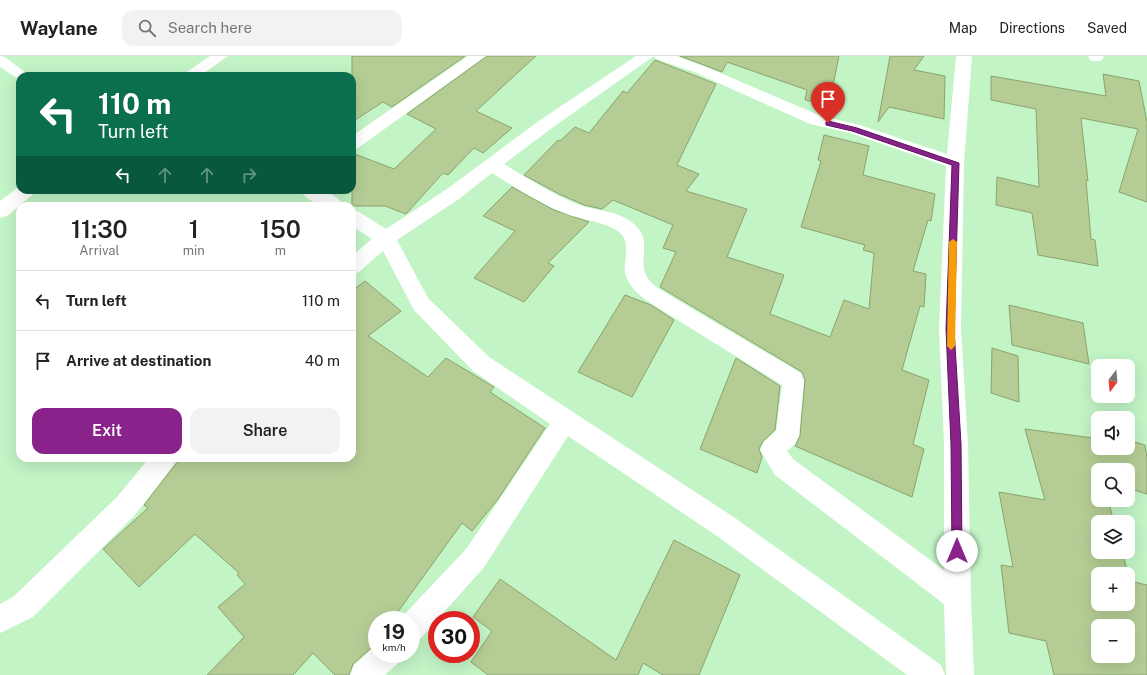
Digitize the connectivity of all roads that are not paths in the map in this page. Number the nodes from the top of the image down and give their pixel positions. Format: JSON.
{"nodes":[{"id":1,"x":220,"y":56,"type":"edge"},
{"id":2,"x":478,"y":56,"type":"edge"},
{"id":3,"x":646,"y":56,"type":"edge"},
{"id":4,"x":661,"y":56,"type":"edge"},
{"id":5,"x":964,"y":56,"type":"edge"},
{"id":6,"x":0,"y":60,"type":"edge"},
{"id":7,"x":16,"y":72,"type":"edge"},
{"id":8,"x":195,"y":72,"type":"edge"},
{"id":9,"x":356,"y":141,"type":"edge"},
{"id":10,"x":956,"y":163,"type":"junction"},
{"id":11,"x":492,"y":165,"type":"junction"},
{"id":12,"x":22,"y":194,"type":"edge"},
{"id":13,"x":316,"y":194,"type":"edge"},
{"id":14,"x":328,"y":202,"type":"edge"},
{"id":15,"x":0,"y":211,"type":"edge"},
{"id":16,"x":356,"y":219,"type":"edge"},
{"id":17,"x":386,"y":238,"type":"junction"},
{"id":18,"x":356,"y":264,"type":"edge"},
{"id":19,"x":565,"y":421,"type":"junction"},
{"id":20,"x":161,"y":462,"type":"edge"},
{"id":21,"x":957,"y":596,"type":"junction"},
{"id":22,"x":420,"y":618,"type":"edge"},
{"id":23,"x":0,"y":619,"type":"edge"},
{"id":24,"x":377,"y":663,"type":"edge"},
{"id":25,"x":364,"y":675,"type":"edge"},
{"id":26,"x":931,"y":675,"type":"edge"},
{"id":27,"x":960,"y":675,"type":"edge"}],
"edges":[{"from":1,"to":8,"type":"street"},
{"from":2,"to":9,"type":"street"},
{"from":3,"to":11,"type":"street"},
{"from":4,"to":10,"type":"street"},
{"from":5,"to":10,"type":"street"},
{"from":6,"to":7,"type":"street"},
{"from":10,"to":21,"type":"street"},
{"from":11,"to":17,"type":"street"},
{"from":11,"to":21,"type":"street"},
{"from":12,"to":15,"type":"street"},
{"from":13,"to":14,"type":"street"},
{"from":16,"to":17,"type":"street"},
{"from":17,"to":18,"type":"street"},
{"from":17,"to":19,"type":"street"},
{"from":19,"to":22,"type":"street"},
{"from":19,"to":26,"type":"street"},
{"from":20,"to":23,"type":"street"},
{"from":21,"to":27,"type":"street"},
{"from":24,"to":25,"type":"street"}]}
